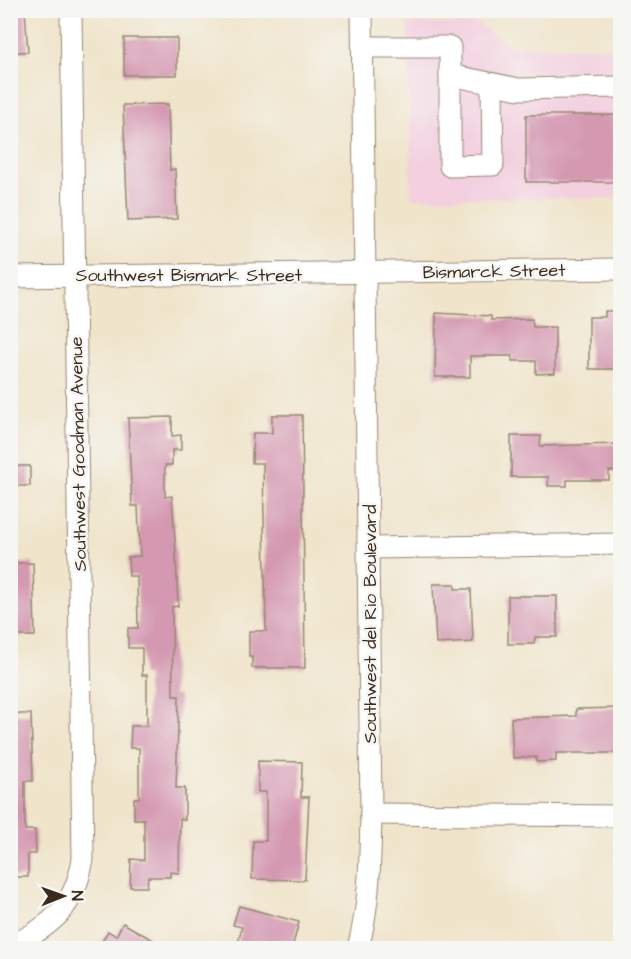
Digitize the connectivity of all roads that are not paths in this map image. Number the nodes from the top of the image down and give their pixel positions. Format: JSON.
{"nodes":[{"id":1,"x":71,"y":10,"type":"edge"},
{"id":2,"x":363,"y":10,"type":"edge"},
{"id":3,"x":363,"y":47,"type":"junction"},
{"id":4,"x":450,"y":75,"type":"junction"},
{"id":5,"x":492,"y":84,"type":"junction"},
{"id":6,"x":621,"y":87,"type":"edge"},
{"id":7,"x":621,"y":269,"type":"edge"},
{"id":8,"x":367,"y":274,"type":"junction"},
{"id":9,"x":76,"y":276,"type":"junction"},
{"id":10,"x":10,"y":277,"type":"edge"},
{"id":11,"x":621,"y":544,"type":"edge"},
{"id":12,"x":370,"y":548,"type":"junction"},
{"id":13,"x":371,"y":814,"type":"junction"},
{"id":14,"x":621,"y":816,"type":"edge"},
{"id":15,"x":10,"y":947,"type":"edge"},
{"id":16,"x":358,"y":948,"type":"edge"}],
"edges":[{"from":1,"to":9,"type":"street","name":"Southwest Goodman Avenue"},
{"from":2,"to":3,"type":"street","name":"Southwest del Rio Boulevard"},
{"from":3,"to":4,"type":"street"},
{"from":3,"to":8,"type":"street","name":"Southwest del Rio Boulevard"},
{"from":4,"to":5,"type":"street"},
{"from":4,"to":5,"type":"street"},
{"from":5,"to":6,"type":"street"},
{"from":7,"to":8,"type":"street","name":"Bismarck Street"},
{"from":8,"to":9,"type":"street","name":"Southwest Bismark Street"},
{"from":8,"to":12,"type":"street","name":"Southwest del Rio Boulevard"},
{"from":9,"to":10,"type":"street","name":"Southwest Bismark Street"},
{"from":9,"to":15,"type":"street","name":"Southwest Goodman Avenue"},
{"from":11,"to":12,"type":"street"},
{"from":12,"to":13,"type":"street","name":"Southwest del Rio Boulevard"},
{"from":13,"to":14,"type":"street"},
{"from":13,"to":16,"type":"street","name":"Southwest del Rio Boulevard"}]}
